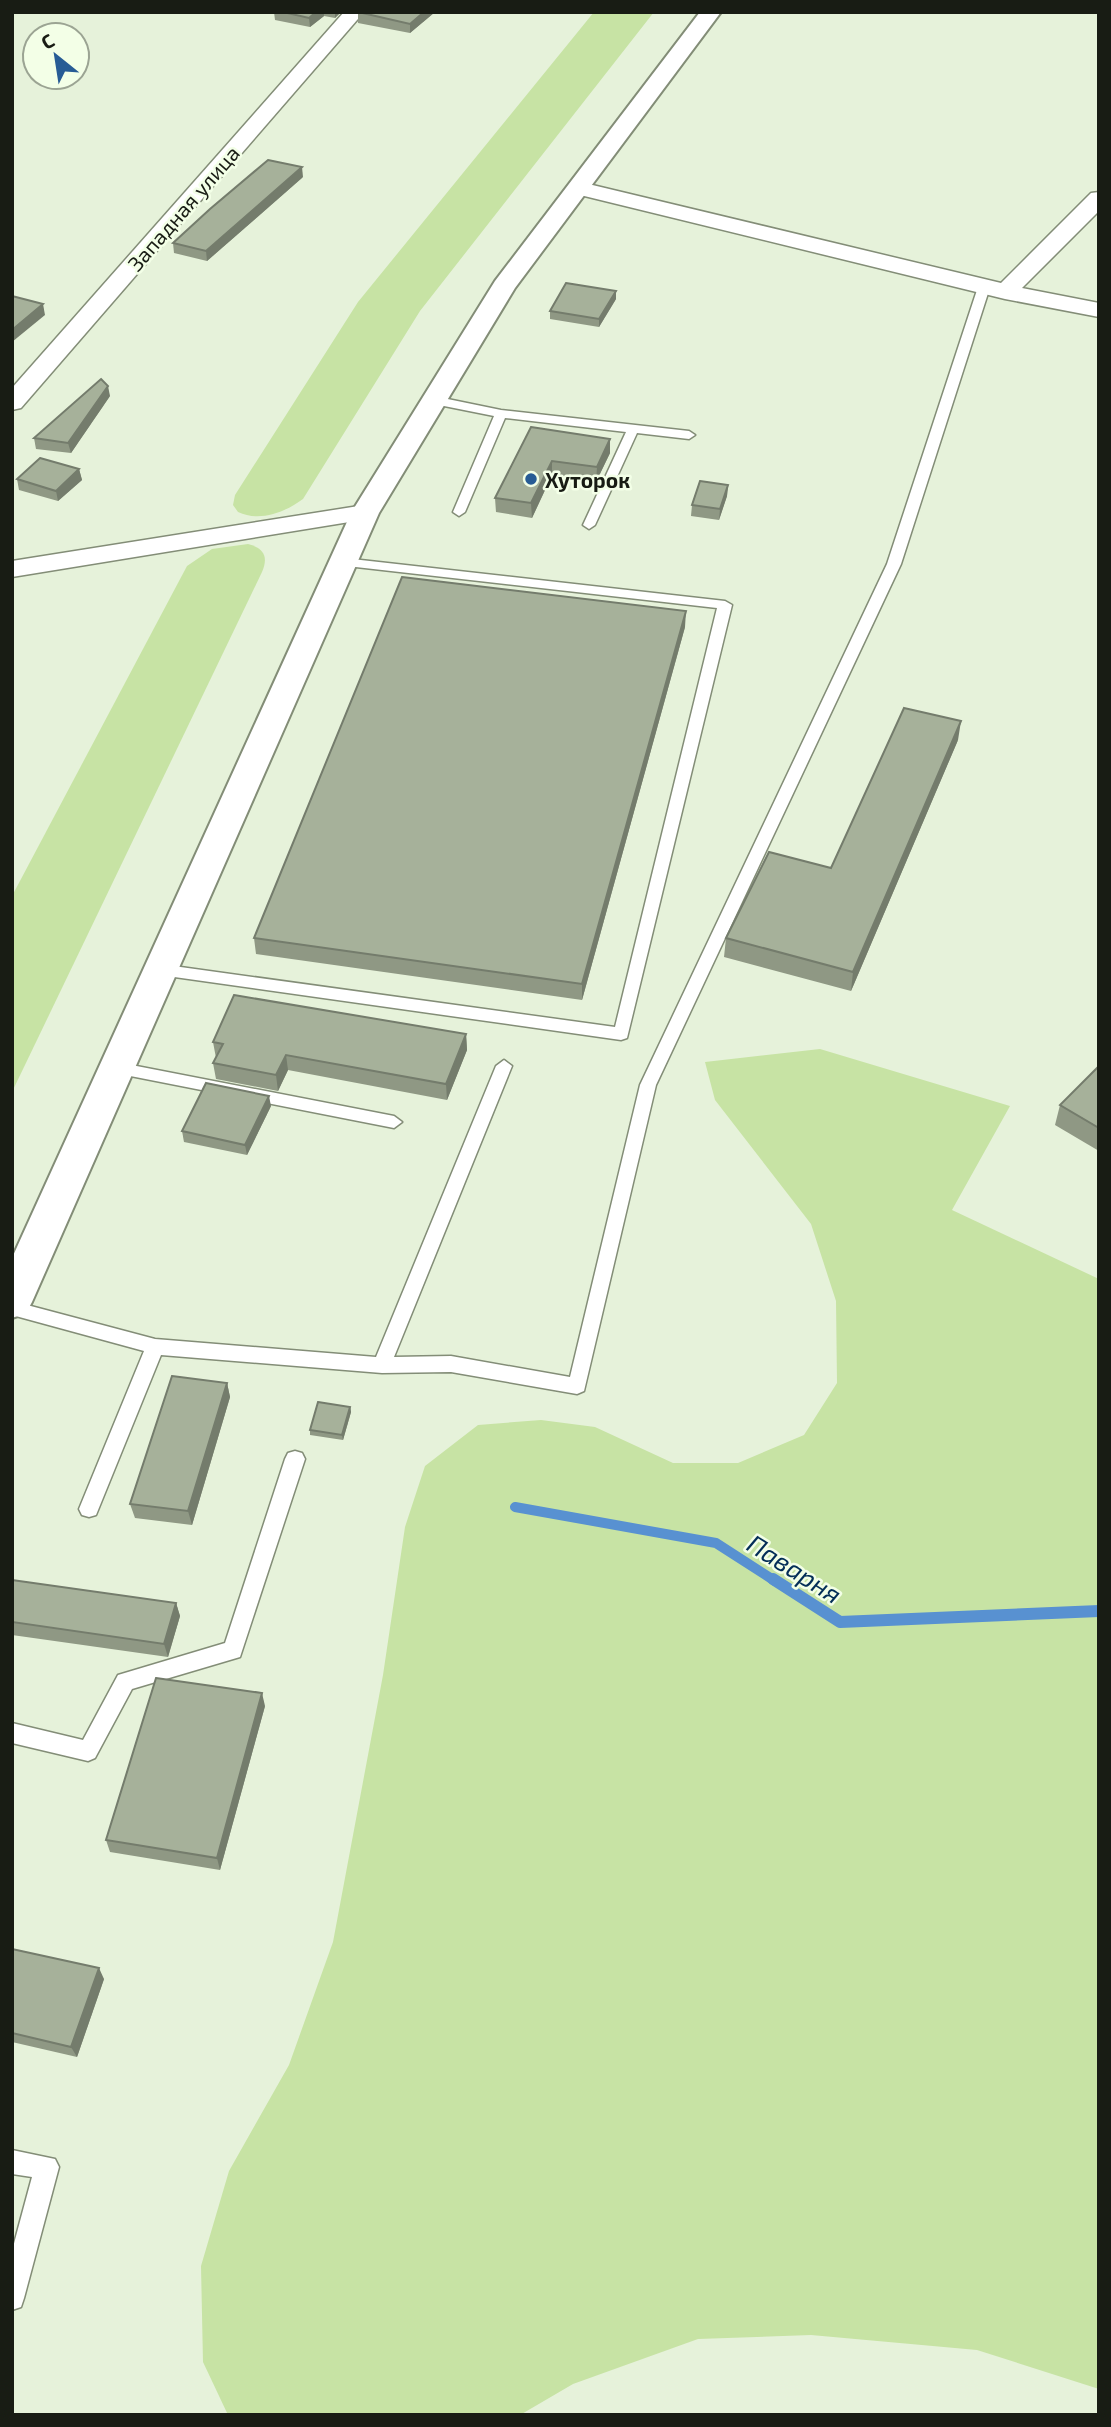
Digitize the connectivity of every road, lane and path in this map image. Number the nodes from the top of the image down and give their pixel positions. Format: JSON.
{"nodes":[{"id":1,"x":355,"y":12,"type":"edge"},
{"id":2,"x":711,"y":12,"type":"edge"},
{"id":3,"x":580,"y":188,"type":"junction"},
{"id":4,"x":1099,"y":198,"type":"edge"},
{"id":5,"x":995,"y":289,"type":"junction"},
{"id":6,"x":1099,"y":310,"type":"edge"},
{"id":7,"x":433,"y":400,"type":"junction"},
{"id":8,"x":12,"y":403,"type":"edge"},
{"id":9,"x":501,"y":414,"type":"junction"},
{"id":10,"x":633,"y":429,"type":"junction"},
{"id":11,"x":689,"y":435,"type":"dead end"},
{"id":12,"x":460,"y":512,"type":"dead end"},
{"id":13,"x":365,"y":513,"type":"junction"},
{"id":14,"x":589,"y":526,"type":"dead end"},
{"id":15,"x":343,"y":562,"type":"junction"},
{"id":16,"x":12,"y":569,"type":"edge"},
{"id":17,"x":159,"y":970,"type":"junction"},
{"id":18,"x":504,"y":1066,"type":"dead end"},
{"id":19,"x":116,"y":1068,"type":"junction"},
{"id":20,"x":394,"y":1122,"type":"dead end"},
{"id":21,"x":12,"y":1302,"type":"edge"},
{"id":22,"x":12,"y":1308,"type":"edge"},
{"id":23,"x":155,"y":1347,"type":"junction"},
{"id":24,"x":382,"y":1365,"type":"junction"},
{"id":25,"x":295,"y":1459,"type":"dead end"},
{"id":26,"x":89,"y":1509,"type":"dead end"},
{"id":27,"x":12,"y":1733,"type":"edge"},
{"id":28,"x":12,"y":2162,"type":"edge"},
{"id":29,"x":12,"y":2298,"type":"edge"}],
"edges":[{"from":1,"to":8,"type":"street","name":"Западная улица"},
{"from":2,"to":3,"type":"street"},
{"from":3,"to":5,"type":"street"},
{"from":3,"to":7,"type":"street"},
{"from":4,"to":5,"type":"street"},
{"from":5,"to":6,"type":"street"},
{"from":5,"to":24,"type":"lane"},
{"from":7,"to":9,"type":"lane"},
{"from":7,"to":13,"type":"street"},
{"from":9,"to":10,"type":"lane"},
{"from":9,"to":12,"type":"lane"},
{"from":10,"to":11,"type":"lane"},
{"from":10,"to":14,"type":"lane"},
{"from":13,"to":15,"type":"street"},
{"from":13,"to":16,"type":"street"},
{"from":15,"to":17,"type":"street"},
{"from":15,"to":17,"type":"lane"},
{"from":17,"to":19,"type":"street"},
{"from":18,"to":24,"type":"lane"},
{"from":19,"to":20,"type":"lane"},
{"from":19,"to":21,"type":"street"},
{"from":22,"to":23,"type":"lane"},
{"from":23,"to":24,"type":"lane"},
{"from":23,"to":26,"type":"lane"},
{"from":25,"to":27,"type":"lane"},
{"from":28,"to":29,"type":"lane"}]}
